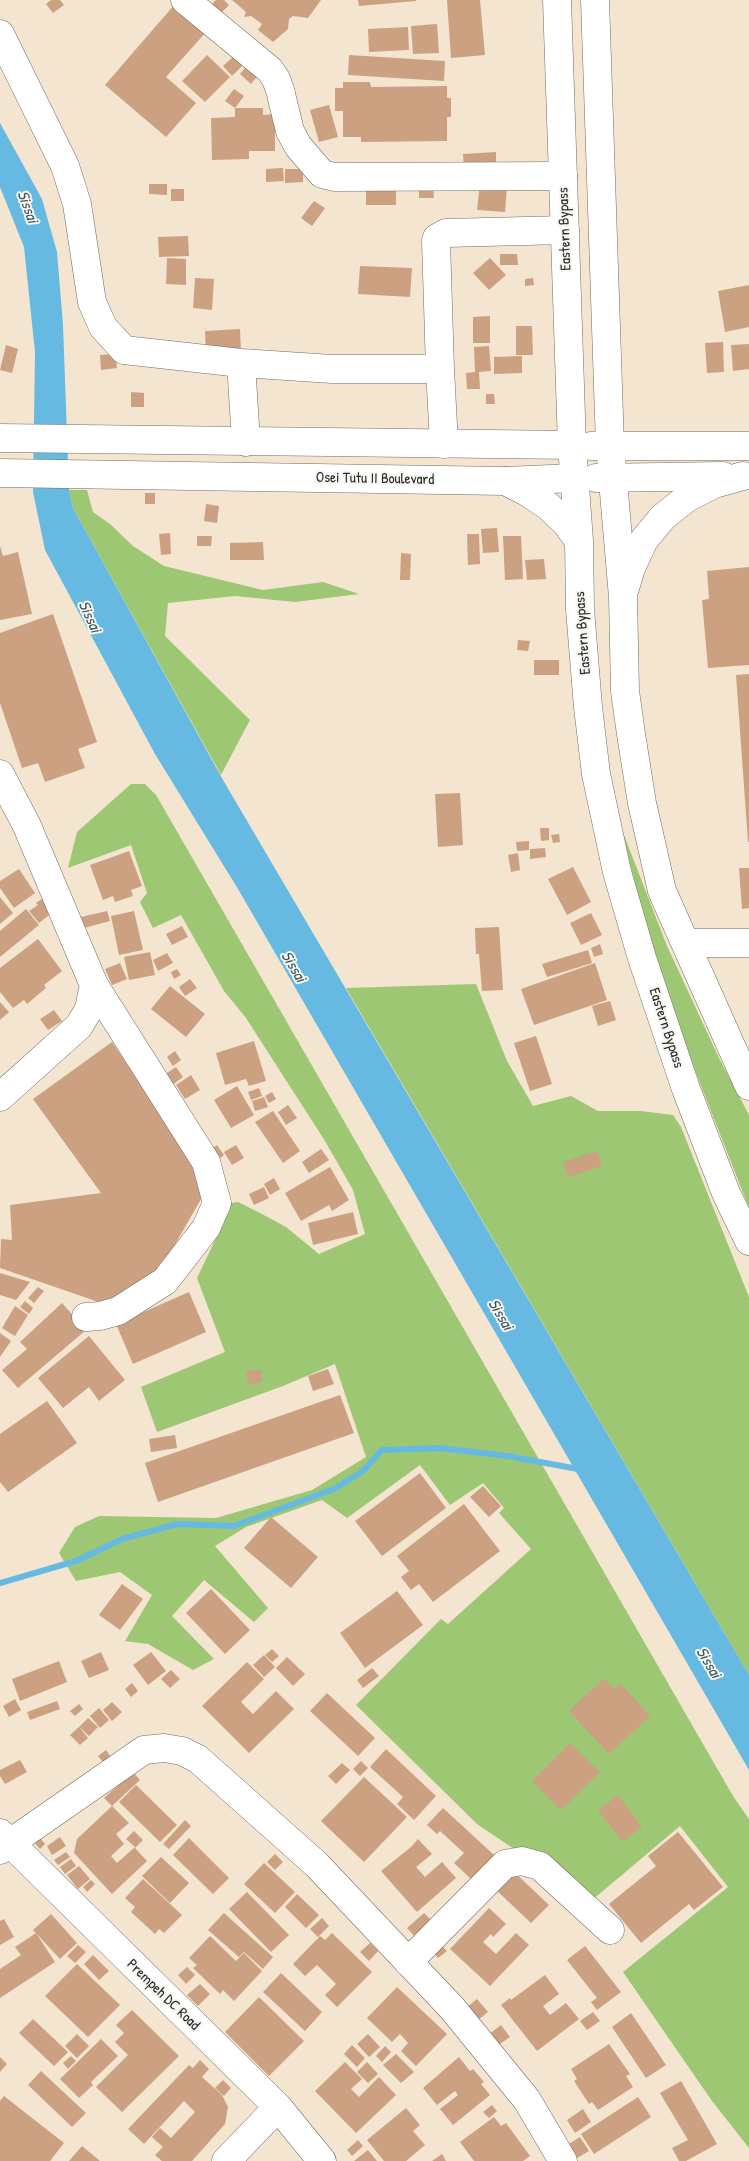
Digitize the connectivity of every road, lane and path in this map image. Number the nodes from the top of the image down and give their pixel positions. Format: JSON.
{"nodes":[{"id":1,"x":185,"y":0,"type":"edge"},
{"id":2,"x":557,"y":0,"type":"edge"},
{"id":3,"x":595,"y":0,"type":"edge"},
{"id":4,"x":0,"y":34,"type":"edge"},
{"id":5,"x":563,"y":176,"type":"junction"},
{"id":6,"x":565,"y":230,"type":"junction"},
{"id":7,"x":241,"y":363,"type":"junction"},
{"id":8,"x":440,"y":369,"type":"junction"},
{"id":9,"x":8,"y":438,"type":"edge"},
{"id":10,"x":246,"y":442,"type":"junction"},
{"id":11,"x":444,"y":444,"type":"junction"},
{"id":12,"x":572,"y":445,"type":"junction"},
{"id":13,"x":610,"y":446,"type":"junction"},
{"id":14,"x":749,"y":446,"type":"edge"},
{"id":15,"x":8,"y":473,"type":"edge"},
{"id":16,"x":746,"y":476,"type":"edge"},
{"id":17,"x":574,"y":478,"type":"junction"},
{"id":18,"x":613,"y":478,"type":"junction"},
{"id":19,"x":505,"y":481,"type":"junction"},
{"id":20,"x":579,"y":541,"type":"junction"},
{"id":21,"x":623,"y":597,"type":"junction"},
{"id":22,"x":0,"y":774,"type":"edge"},
{"id":23,"x":749,"y":942,"type":"edge"},
{"id":24,"x":686,"y":943,"type":"junction"},
{"id":25,"x":94,"y":985,"type":"junction"},
{"id":26,"x":749,"y":1086,"type":"edge"},
{"id":27,"x":0,"y":1097,"type":"edge"},
{"id":28,"x":749,"y":1241,"type":"edge"},
{"id":29,"x":86,"y":1317,"type":"dead end"},
{"id":30,"x":3,"y":1842,"type":"edge"},
{"id":31,"x":610,"y":1930,"type":"dead end"},
{"id":32,"x":408,"y":1962,"type":"junction"},
{"id":33,"x":278,"y":2108,"type":"junction"},
{"id":34,"x":226,"y":2161,"type":"edge"},
{"id":35,"x":322,"y":2161,"type":"edge"},
{"id":36,"x":563,"y":2161,"type":"edge"}],
"edges":[{"from":1,"to":5,"type":"main road"},
{"from":2,"to":5,"type":"main road","name":"Eastern Bypass"},
{"from":3,"to":13,"type":"main road"},
{"from":4,"to":7,"type":"main road"},
{"from":5,"to":6,"type":"main road","name":"Eastern Bypass"},
{"from":6,"to":8,"type":"main road"},
{"from":6,"to":12,"type":"main road","name":"Eastern Bypass"},
{"from":7,"to":8,"type":"main road"},
{"from":7,"to":10,"type":"main road"},
{"from":8,"to":11,"type":"main road"},
{"from":9,"to":10,"type":"main road"},
{"from":10,"to":11,"type":"main road"},
{"from":11,"to":12,"type":"main road"},
{"from":12,"to":13,"type":"main road"},
{"from":12,"to":17,"type":"main road","name":"Eastern Bypass"},
{"from":13,"to":14,"type":"main road"},
{"from":13,"to":18,"type":"main road"},
{"from":15,"to":19,"type":"main road","name":"Osei Tutu II Boulevard"},
{"from":16,"to":18,"type":"main road","name":"Osei Tutu II Boulevard"},
{"from":16,"to":21,"type":"main road"},
{"from":17,"to":18,"type":"main road","name":"Osei Tutu II Boulevard"},
{"from":17,"to":19,"type":"main road","name":"Osei Tutu II Boulevard"},
{"from":17,"to":20,"type":"main road","name":"Eastern Bypass"},
{"from":18,"to":21,"type":"main road"},
{"from":19,"to":20,"type":"main road"},
{"from":20,"to":28,"type":"main road","name":"Eastern Bypass"},
{"from":21,"to":24,"type":"main road"},
{"from":22,"to":25,"type":"main road"},
{"from":23,"to":24,"type":"main road"},
{"from":24,"to":26,"type":"main road"},
{"from":25,"to":27,"type":"main road"},
{"from":25,"to":29,"type":"main road"},
{"from":30,"to":32,"type":"main road"},
{"from":30,"to":33,"type":"main road","name":"Prempeh DC Road"},
{"from":31,"to":32,"type":"main road"},
{"from":32,"to":36,"type":"main road"},
{"from":33,"to":34,"type":"main road"},
{"from":33,"to":35,"type":"main road","name":"Prempeh DC Road"}]}
